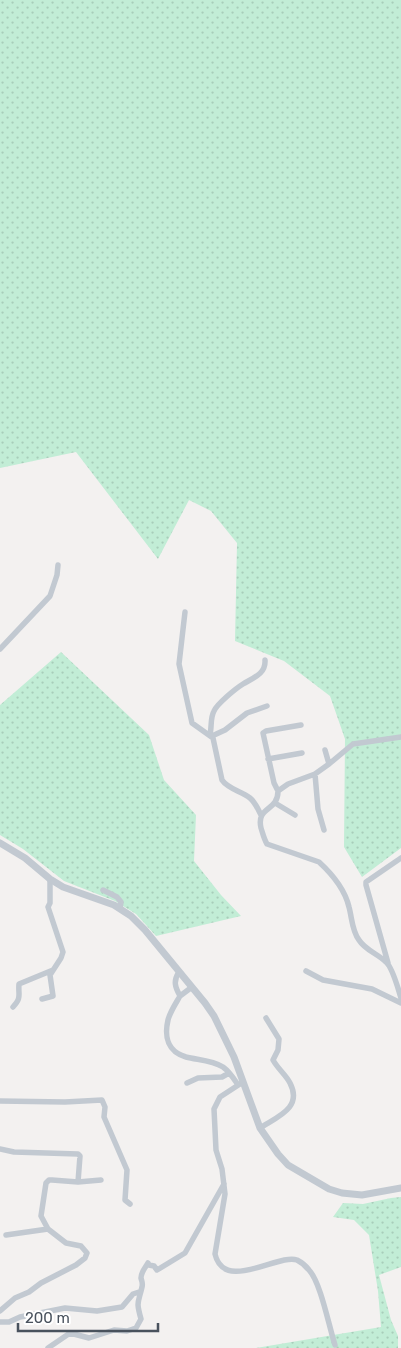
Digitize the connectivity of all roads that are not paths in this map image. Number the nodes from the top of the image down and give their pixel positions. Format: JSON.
{"nodes":[{"id":1,"x":58,"y":565,"type":"dead end"},
{"id":2,"x":185,"y":612,"type":"dead end"},
{"id":3,"x":0,"y":649,"type":"edge"},
{"id":4,"x":265,"y":660,"type":"dead end"},
{"id":5,"x":267,"y":706,"type":"dead end"},
{"id":6,"x":300,"y":725,"type":"dead end"},
{"id":7,"x":211,"y":735,"type":"junction"},
{"id":8,"x":401,"y":737,"type":"edge"},
{"id":9,"x":325,"y":750,"type":"dead end"},
{"id":10,"x":302,"y":753,"type":"dead end"},
{"id":11,"x":268,"y":759,"type":"junction"},
{"id":12,"x":329,"y":764,"type":"junction"},
{"id":13,"x":315,"y":774,"type":"junction"},
{"id":14,"x":278,"y":791,"type":"junction"},
{"id":15,"x":275,"y":803,"type":"junction"},
{"id":16,"x":262,"y":815,"type":"junction"},
{"id":17,"x":295,"y":815,"type":"dead end"},
{"id":18,"x":324,"y":830,"type":"dead end"},
{"id":19,"x":0,"y":843,"type":"edge"},
{"id":20,"x":401,"y":858,"type":"edge"},
{"id":21,"x":50,"y":879,"type":"junction"},
{"id":22,"x":103,"y":890,"type":"dead end"},
{"id":23,"x":120,"y":909,"type":"junction"},
{"id":24,"x":388,"y":963,"type":"junction"},
{"id":25,"x":53,"y":970,"type":"junction"},
{"id":26,"x":306,"y":971,"type":"dead end"},
{"id":27,"x":179,"y":972,"type":"junction"},
{"id":28,"x":192,"y":987,"type":"junction"},
{"id":29,"x":180,"y":996,"type":"junction"},
{"id":30,"x":401,"y":998,"type":"edge"},
{"id":31,"x":42,"y":999,"type":"dead end"},
{"id":32,"x":401,"y":1003,"type":"edge"},
{"id":33,"x":13,"y":1007,"type":"dead end"},
{"id":34,"x":266,"y":1018,"type":"dead end"},
{"id":35,"x":229,"y":1073,"type":"junction"},
{"id":36,"x":187,"y":1083,"type":"dead end"},
{"id":37,"x":241,"y":1083,"type":"junction"},
{"id":38,"x":0,"y":1101,"type":"edge"},
{"id":39,"x":260,"y":1128,"type":"junction"},
{"id":40,"x":0,"y":1149,"type":"edge"},
{"id":41,"x":100,"y":1180,"type":"dead end"},
{"id":42,"x":78,"y":1182,"type":"junction"},
{"id":43,"x":224,"y":1184,"type":"junction"},
{"id":44,"x":401,"y":1188,"type":"edge"},
{"id":45,"x":130,"y":1204,"type":"dead end"},
{"id":46,"x":48,"y":1229,"type":"junction"},
{"id":47,"x":6,"y":1235,"type":"dead end"},
{"id":48,"x":139,"y":1292,"type":"junction"},
{"id":49,"x":0,"y":1311,"type":"edge"},
{"id":50,"x":0,"y":1322,"type":"edge"},
{"id":51,"x":335,"y":1346,"type":"dead end"},
{"id":52,"x":48,"y":1348,"type":"edge"}],
"edges":[{"from":1,"to":3,"type":"street"},
{"from":2,"to":7,"type":"street"},
{"from":4,"to":7,"type":"street"},
{"from":5,"to":7,"type":"street"},
{"from":6,"to":11,"type":"street"},
{"from":7,"to":16,"type":"street"},
{"from":8,"to":12,"type":"street"},
{"from":9,"to":12,"type":"street"},
{"from":10,"to":11,"type":"street"},
{"from":11,"to":14,"type":"street"},
{"from":12,"to":13,"type":"street"},
{"from":13,"to":14,"type":"street"},
{"from":13,"to":18,"type":"street"},
{"from":14,"to":15,"type":"street"},
{"from":15,"to":16,"type":"street"},
{"from":15,"to":17,"type":"street"},
{"from":16,"to":24,"type":"street"},
{"from":19,"to":21,"type":"street"},
{"from":20,"to":24,"type":"street"},
{"from":21,"to":23,"type":"street"},
{"from":21,"to":25,"type":"street"},
{"from":22,"to":23,"type":"street"},
{"from":23,"to":27,"type":"street"},
{"from":24,"to":30,"type":"street"},
{"from":25,"to":31,"type":"street"},
{"from":25,"to":33,"type":"street"},
{"from":26,"to":32,"type":"street"},
{"from":27,"to":28,"type":"street"},
{"from":27,"to":29,"type":"street"},
{"from":28,"to":29,"type":"street"},
{"from":28,"to":37,"type":"street"},
{"from":29,"to":35,"type":"street"},
{"from":34,"to":39,"type":"street"},
{"from":35,"to":36,"type":"street"},
{"from":35,"to":37,"type":"street"},
{"from":37,"to":39,"type":"street"},
{"from":37,"to":43,"type":"street"},
{"from":38,"to":45,"type":"street"},
{"from":39,"to":44,"type":"street"},
{"from":40,"to":42,"type":"street"},
{"from":41,"to":42,"type":"street"},
{"from":42,"to":46,"type":"street"},
{"from":43,"to":48,"type":"street"},
{"from":43,"to":51,"type":"street"},
{"from":46,"to":47,"type":"street"},
{"from":46,"to":49,"type":"street"},
{"from":48,"to":50,"type":"street"},
{"from":48,"to":52,"type":"street"}]}
